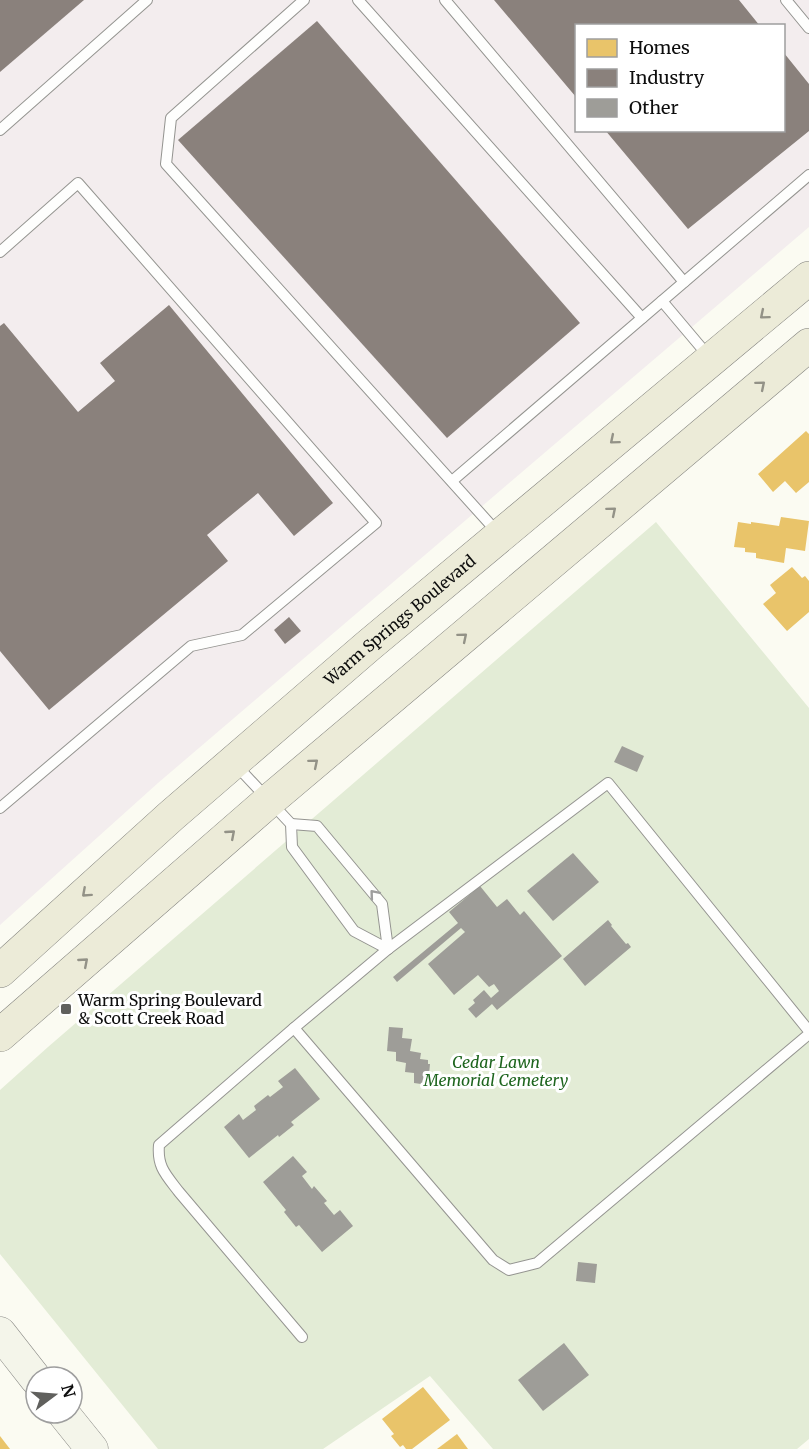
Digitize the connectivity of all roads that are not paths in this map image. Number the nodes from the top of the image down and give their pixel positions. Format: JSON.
{"nodes":[{"id":1,"x":147,"y":0,"type":"edge"},
{"id":2,"x":304,"y":0,"type":"edge"},
{"id":3,"x":358,"y":0,"type":"edge"},
{"id":4,"x":445,"y":0,"type":"edge"},
{"id":5,"x":786,"y":0,"type":"edge"},
{"id":6,"x":809,"y":28,"type":"edge"},
{"id":7,"x":0,"y":130,"type":"edge"},
{"id":8,"x":809,"y":175,"type":"edge"},
{"id":9,"x":0,"y":252,"type":"edge"},
{"id":10,"x":809,"y":278,"type":"edge"},
{"id":11,"x":684,"y":282,"type":"junction"},
{"id":12,"x":662,"y":301,"type":"junction"},
{"id":13,"x":642,"y":318,"type":"junction"},
{"id":14,"x":809,"y":345,"type":"edge"},
{"id":15,"x":712,"y":359,"type":"junction"},
{"id":16,"x":452,"y":482,"type":"junction"},
{"id":17,"x":501,"y":535,"type":"junction"},
{"id":18,"x":234,"y":763,"type":"junction"},
{"id":19,"x":2,"y":801,"type":"edge"},
{"id":20,"x":280,"y":812,"type":"junction"},
{"id":21,"x":388,"y":949,"type":"junction"},
{"id":22,"x":0,"y":971,"type":"edge"},
{"id":23,"x":294,"y":1028,"type":"junction"},
{"id":24,"x":809,"y":1033,"type":"edge"},
{"id":25,"x":0,"y":1035,"type":"edge"},
{"id":26,"x":0,"y":1333,"type":"edge"},
{"id":27,"x":302,"y":1337,"type":"dead end"},
{"id":28,"x":25,"y":1365,"type":"edge"},
{"id":29,"x":73,"y":1425,"type":"edge"},
{"id":30,"x":92,"y":1449,"type":"edge"}],
"edges":[{"from":1,"to":7,"type":"lane"},
{"from":2,"to":16,"type":"lane"},
{"from":3,"to":13,"type":"lane"},
{"from":4,"to":11,"type":"lane"},
{"from":5,"to":6,"type":"lane"},
{"from":8,"to":11,"type":"lane"},
{"from":9,"to":19,"type":"lane"},
{"from":10,"to":15,"type":"main road","name":"Warm Springs Boulevard","one_way":true},
{"from":11,"to":12,"type":"lane"},
{"from":12,"to":13,"type":"lane"},
{"from":12,"to":15,"type":"lane"},
{"from":13,"to":16,"type":"lane"},
{"from":20,"to":14,"type":"main road","one_way":true},
{"from":15,"to":17,"type":"main road","name":"Warm Springs Boulevard","one_way":true},
{"from":16,"to":17,"type":"lane"},
{"from":17,"to":18,"type":"main road","name":"Warm Springs Boulevard"},
{"from":18,"to":20,"type":"lane"},
{"from":18,"to":22,"type":"main road","name":"Warm Springs Boulevard","one_way":true},
{"from":20,"to":21,"type":"lane"},
{"from":21,"to":20,"type":"lane","one_way":true},
{"from":25,"to":20,"type":"main road","one_way":true},
{"from":21,"to":23,"type":"lane"},
{"from":21,"to":24,"type":"lane"},
{"from":23,"to":24,"type":"lane"},
{"from":23,"to":27,"type":"lane"},
{"from":26,"to":28,"type":"main road"},
{"from":29,"to":30,"type":"main road"}]}
